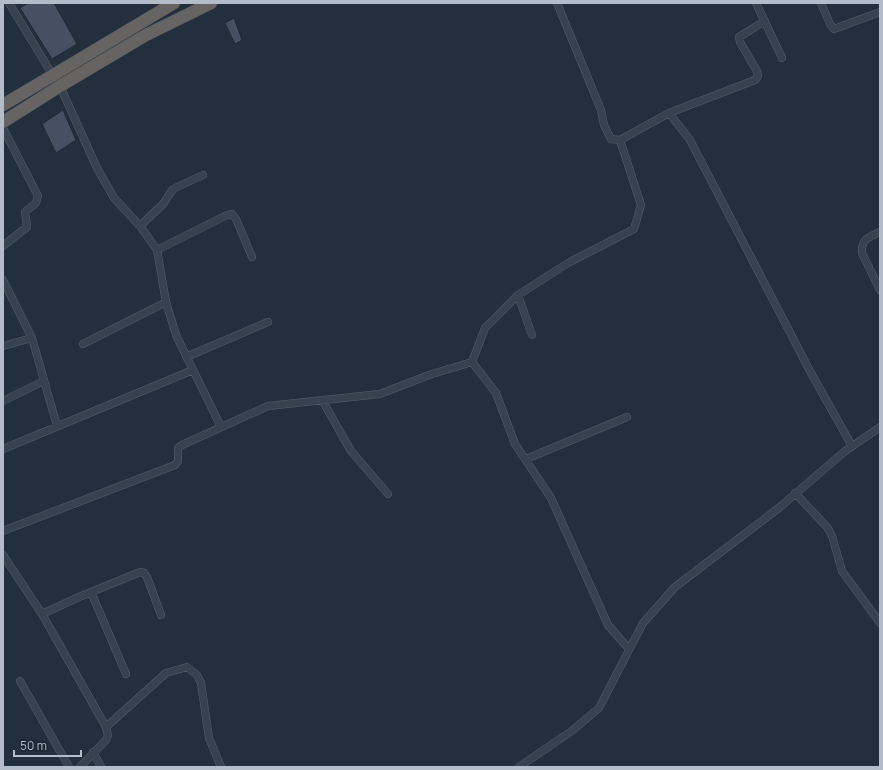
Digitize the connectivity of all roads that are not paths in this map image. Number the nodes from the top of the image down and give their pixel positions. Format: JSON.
{"nodes":[{"id":1,"x":9,"y":3,"type":"edge"},
{"id":2,"x":174,"y":3,"type":"edge"},
{"id":3,"x":211,"y":3,"type":"edge"},
{"id":4,"x":557,"y":3,"type":"edge"},
{"id":5,"x":756,"y":3,"type":"edge"},
{"id":6,"x":821,"y":3,"type":"edge"},
{"id":7,"x":880,"y":12,"type":"edge"},
{"id":8,"x":765,"y":21,"type":"junction"},
{"id":9,"x":782,"y":58,"type":"dead end"},
{"id":10,"x":52,"y":74,"type":"junction"},
{"id":11,"x":60,"y":86,"type":"junction"},
{"id":12,"x":3,"y":105,"type":"edge"},
{"id":13,"x":669,"y":113,"type":"junction"},
{"id":14,"x":3,"y":122,"type":"edge"},
{"id":15,"x":3,"y":128,"type":"edge"},
{"id":16,"x":620,"y":140,"type":"junction"},
{"id":17,"x":203,"y":175,"type":"dead end"},
{"id":18,"x":140,"y":226,"type":"junction"},
{"id":19,"x":880,"y":232,"type":"edge"},
{"id":20,"x":3,"y":246,"type":"edge"},
{"id":21,"x":157,"y":250,"type":"junction"},
{"id":22,"x":252,"y":257,"type":"dead end"},
{"id":23,"x":3,"y":280,"type":"edge"},
{"id":24,"x":880,"y":290,"type":"edge"},
{"id":25,"x":518,"y":295,"type":"junction"},
{"id":26,"x":166,"y":302,"type":"junction"},
{"id":27,"x":268,"y":322,"type":"dead end"},
{"id":28,"x":532,"y":335,"type":"dead end"},
{"id":29,"x":32,"y":338,"type":"junction"},
{"id":30,"x":83,"y":344,"type":"dead end"},
{"id":31,"x":3,"y":346,"type":"edge"},
{"id":32,"x":186,"y":357,"type":"junction"},
{"id":33,"x":472,"y":362,"type":"junction"},
{"id":34,"x":193,"y":370,"type":"junction"},
{"id":35,"x":44,"y":381,"type":"junction"},
{"id":36,"x":322,"y":400,"type":"junction"},
{"id":37,"x":3,"y":401,"type":"edge"},
{"id":38,"x":627,"y":417,"type":"dead end"},
{"id":39,"x":57,"y":426,"type":"junction"},
{"id":40,"x":221,"y":427,"type":"junction"},
{"id":41,"x":880,"y":427,"type":"edge"},
{"id":42,"x":852,"y":446,"type":"junction"},
{"id":43,"x":3,"y":449,"type":"edge"},
{"id":44,"x":526,"y":459,"type":"junction"},
{"id":45,"x":796,"y":493,"type":"junction"},
{"id":46,"x":388,"y":494,"type":"dead end"},
{"id":47,"x":3,"y":531,"type":"edge"},
{"id":48,"x":3,"y":555,"type":"edge"},
{"id":49,"x":91,"y":592,"type":"junction"},
{"id":50,"x":42,"y":614,"type":"junction"},
{"id":51,"x":161,"y":615,"type":"dead end"},
{"id":52,"x":880,"y":623,"type":"edge"},
{"id":53,"x":629,"y":649,"type":"junction"},
{"id":54,"x":126,"y":674,"type":"dead end"},
{"id":55,"x":20,"y":680,"type":"dead end"},
{"id":56,"x":106,"y":727,"type":"junction"},
{"id":57,"x":93,"y":752,"type":"junction"},
{"id":58,"x":69,"y":767,"type":"edge"},
{"id":59,"x":80,"y":767,"type":"edge"},
{"id":60,"x":101,"y":767,"type":"edge"},
{"id":61,"x":221,"y":767,"type":"edge"},
{"id":62,"x":519,"y":767,"type":"edge"}],
"edges":[{"from":1,"to":10,"type":"street"},
{"from":2,"to":10,"type":"highway"},
{"from":3,"to":11,"type":"highway"},
{"from":4,"to":16,"type":"street"},
{"from":5,"to":8,"type":"street"},
{"from":6,"to":7,"type":"street"},
{"from":8,"to":9,"type":"street"},
{"from":8,"to":13,"type":"street"},
{"from":10,"to":12,"type":"highway"},
{"from":11,"to":14,"type":"highway"},
{"from":11,"to":18,"type":"street"},
{"from":13,"to":16,"type":"street"},
{"from":13,"to":42,"type":"street"},
{"from":15,"to":20,"type":"street"},
{"from":16,"to":25,"type":"street"},
{"from":17,"to":18,"type":"street"},
{"from":18,"to":21,"type":"street"},
{"from":19,"to":24,"type":"street"},
{"from":21,"to":22,"type":"street"},
{"from":21,"to":26,"type":"street"},
{"from":23,"to":29,"type":"street"},
{"from":25,"to":28,"type":"street"},
{"from":25,"to":33,"type":"street"},
{"from":26,"to":30,"type":"street"},
{"from":26,"to":32,"type":"street"},
{"from":27,"to":32,"type":"street"},
{"from":29,"to":31,"type":"street"},
{"from":29,"to":35,"type":"street"},
{"from":32,"to":34,"type":"street"},
{"from":33,"to":36,"type":"street"},
{"from":33,"to":44,"type":"street"},
{"from":34,"to":39,"type":"street"},
{"from":34,"to":40,"type":"street"},
{"from":35,"to":37,"type":"street"},
{"from":35,"to":39,"type":"street"},
{"from":36,"to":40,"type":"street"},
{"from":36,"to":46,"type":"street"},
{"from":38,"to":44,"type":"street"},
{"from":39,"to":43,"type":"street"},
{"from":40,"to":47,"type":"street"},
{"from":41,"to":42,"type":"street"},
{"from":42,"to":45,"type":"street"},
{"from":44,"to":53,"type":"street"},
{"from":45,"to":52,"type":"street"},
{"from":45,"to":53,"type":"street"},
{"from":48,"to":50,"type":"street"},
{"from":49,"to":50,"type":"street"},
{"from":49,"to":51,"type":"street"},
{"from":49,"to":54,"type":"street"},
{"from":50,"to":56,"type":"street"},
{"from":53,"to":62,"type":"street"},
{"from":55,"to":58,"type":"street"},
{"from":56,"to":57,"type":"street"},
{"from":56,"to":61,"type":"street"},
{"from":57,"to":59,"type":"street"},
{"from":57,"to":60,"type":"street"}]}
